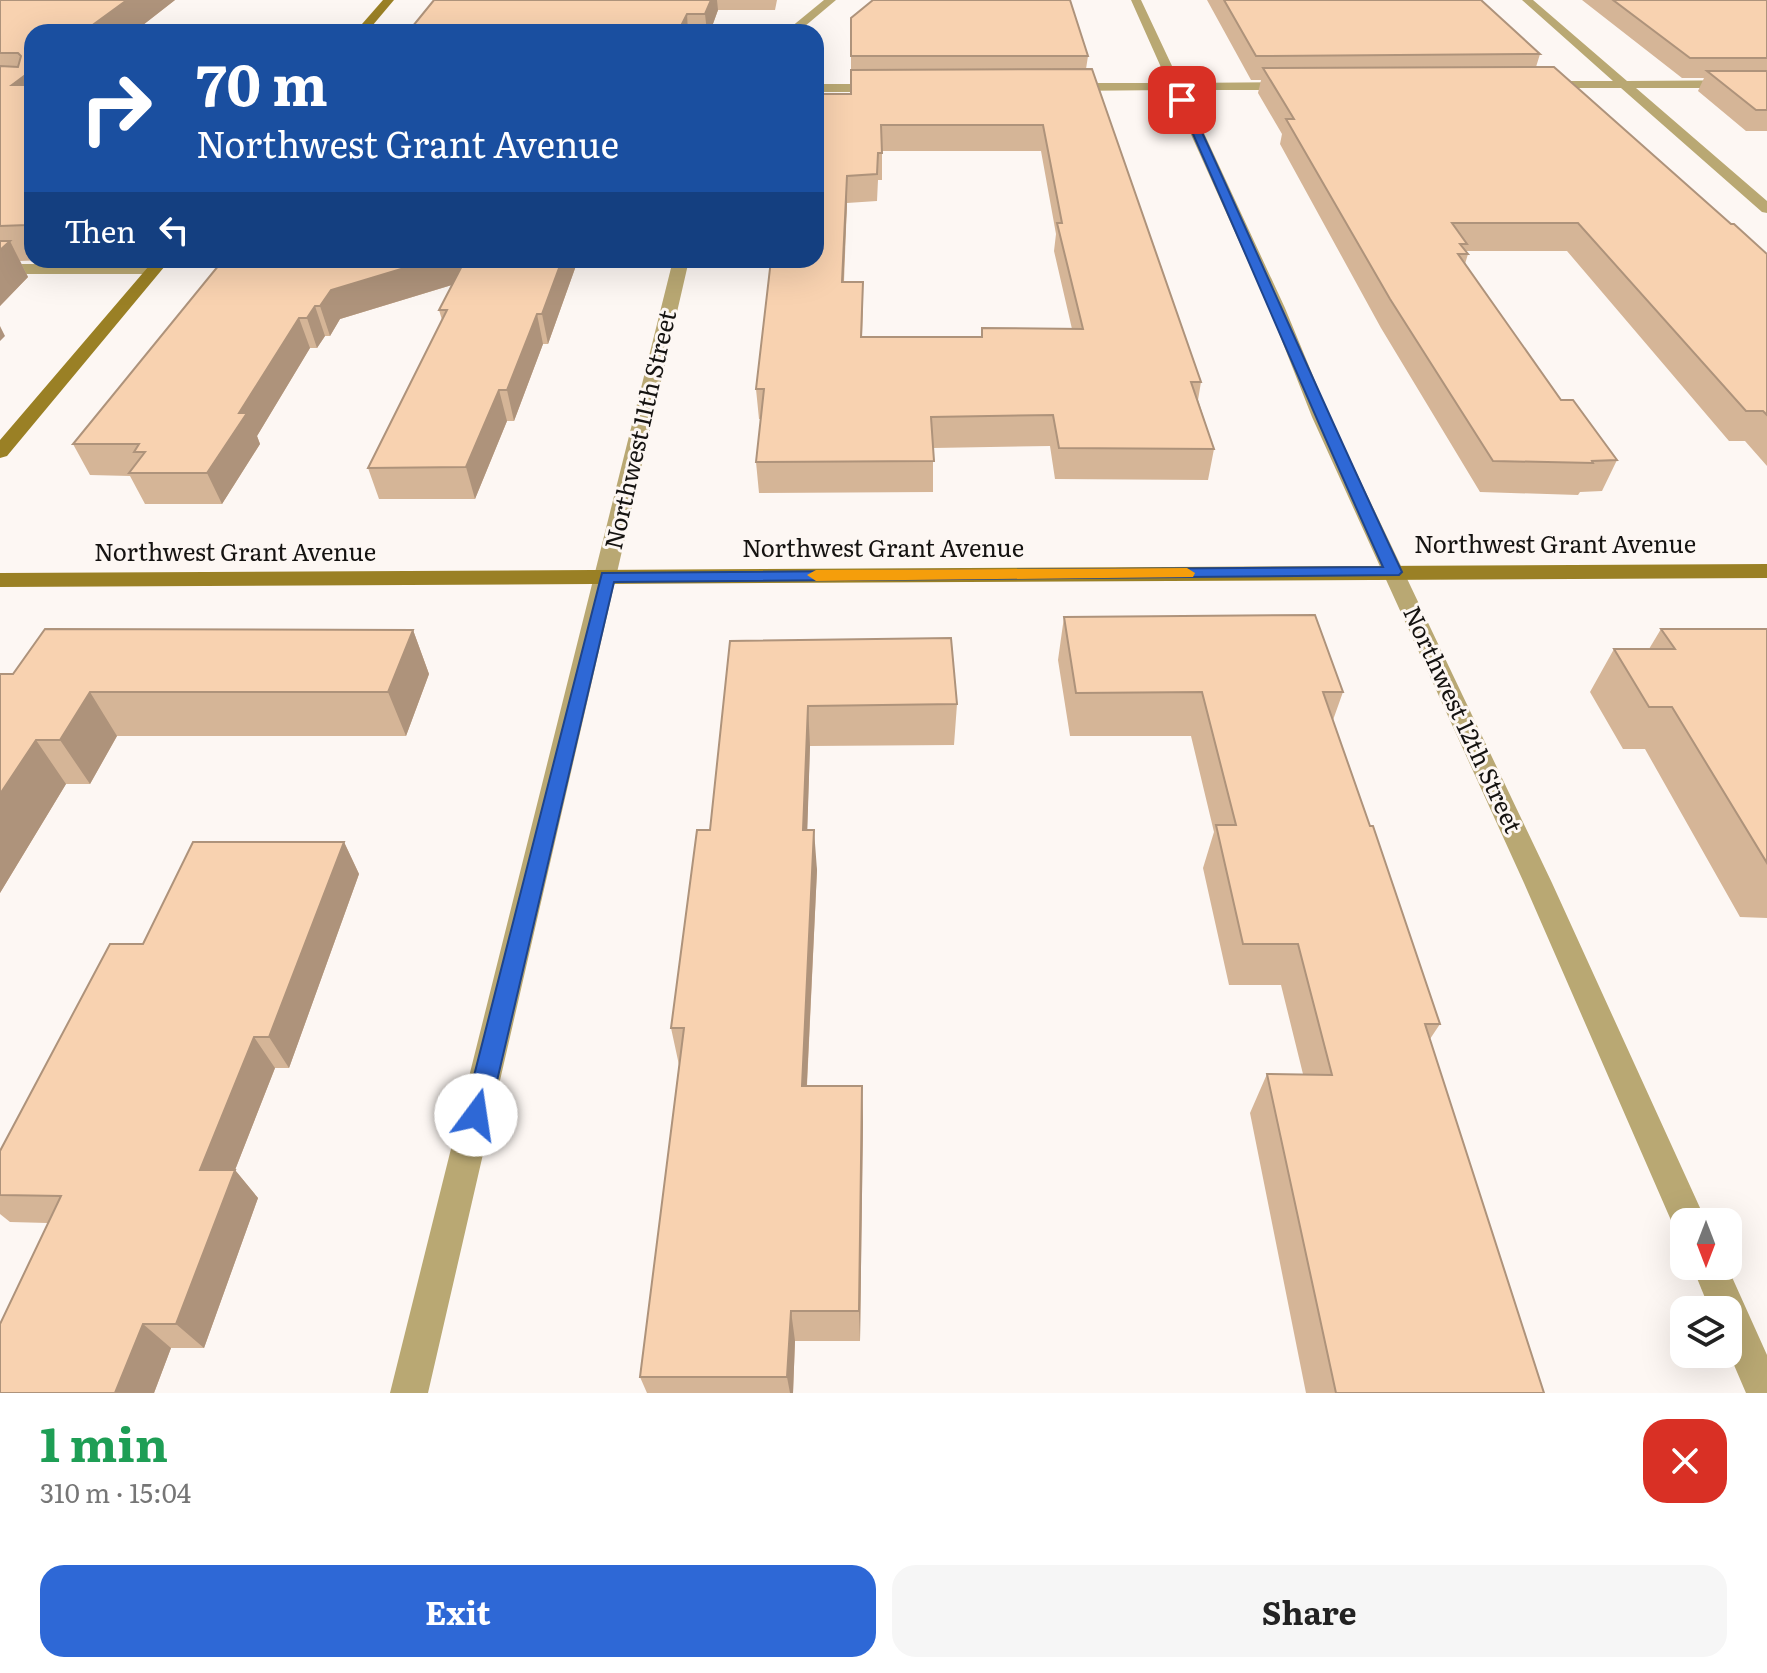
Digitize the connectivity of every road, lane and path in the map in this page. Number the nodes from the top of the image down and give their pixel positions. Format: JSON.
{"nodes":[{"id":1,"x":389,"y":0,"type":"edge"},
{"id":2,"x":831,"y":0,"type":"edge"},
{"id":3,"x":1136,"y":0,"type":"edge"},
{"id":4,"x":1527,"y":0,"type":"edge"},
{"id":5,"x":368,"y":24,"type":"edge"},
{"id":6,"x":801,"y":24,"type":"edge"},
{"id":7,"x":1767,"y":84,"type":"edge"},
{"id":8,"x":1530,"y":85,"type":"edge"},
{"id":9,"x":1624,"y":85,"type":"junction"},
{"id":10,"x":1176,"y":86,"type":"junction"},
{"id":11,"x":1308,"y":86,"type":"edge"},
{"id":12,"x":1052,"y":87,"type":"edge"},
{"id":13,"x":824,"y":88,"type":"edge"},
{"id":14,"x":895,"y":88,"type":"edge"},
{"id":15,"x":1767,"y":209,"type":"edge"},
{"id":16,"x":32,"y":268,"type":"edge"},
{"id":17,"x":155,"y":268,"type":"edge"},
{"id":18,"x":679,"y":268,"type":"edge"},
{"id":19,"x":0,"y":269,"type":"edge"},
{"id":20,"x":0,"y":452,"type":"edge"},
{"id":21,"x":1767,"y":571,"type":"edge"},
{"id":22,"x":1393,"y":572,"type":"junction"},
{"id":23,"x":607,"y":577,"type":"junction"},
{"id":24,"x":0,"y":580,"type":"edge"},
{"id":25,"x":1683,"y":1208,"type":"edge"},
{"id":26,"x":1715,"y":1280,"type":"edge"},
{"id":27,"x":409,"y":1393,"type":"edge"},
{"id":28,"x":1765,"y":1393,"type":"edge"}],
"edges":[{"from":1,"to":5,"type":"main road"},
{"from":2,"to":6,"type":"street"},
{"from":3,"to":10,"type":"street","name":"Northwest 12th Street"},
{"from":4,"to":9,"type":"street"},
{"from":7,"to":9,"type":"street"},
{"from":8,"to":9,"type":"street"},
{"from":9,"to":15,"type":"street"},
{"from":10,"to":11,"type":"street"},
{"from":10,"to":12,"type":"street"},
{"from":10,"to":22,"type":"street","name":"Northwest 12th Street"},
{"from":13,"to":14,"type":"street"},
{"from":16,"to":19,"type":"street"},
{"from":17,"to":20,"type":"main road"},
{"from":18,"to":23,"type":"street","name":"Northwest 11th Street"},
{"from":21,"to":22,"type":"main road","name":"Northwest Grant Avenue"},
{"from":22,"to":23,"type":"main road","name":"Northwest Grant Avenue"},
{"from":22,"to":25,"type":"street","name":"Northwest 12th Street"},
{"from":23,"to":24,"type":"main road","name":"Northwest Grant Avenue"},
{"from":23,"to":27,"type":"street","name":"Northwest 11th Street"},
{"from":26,"to":28,"type":"street"}]}
